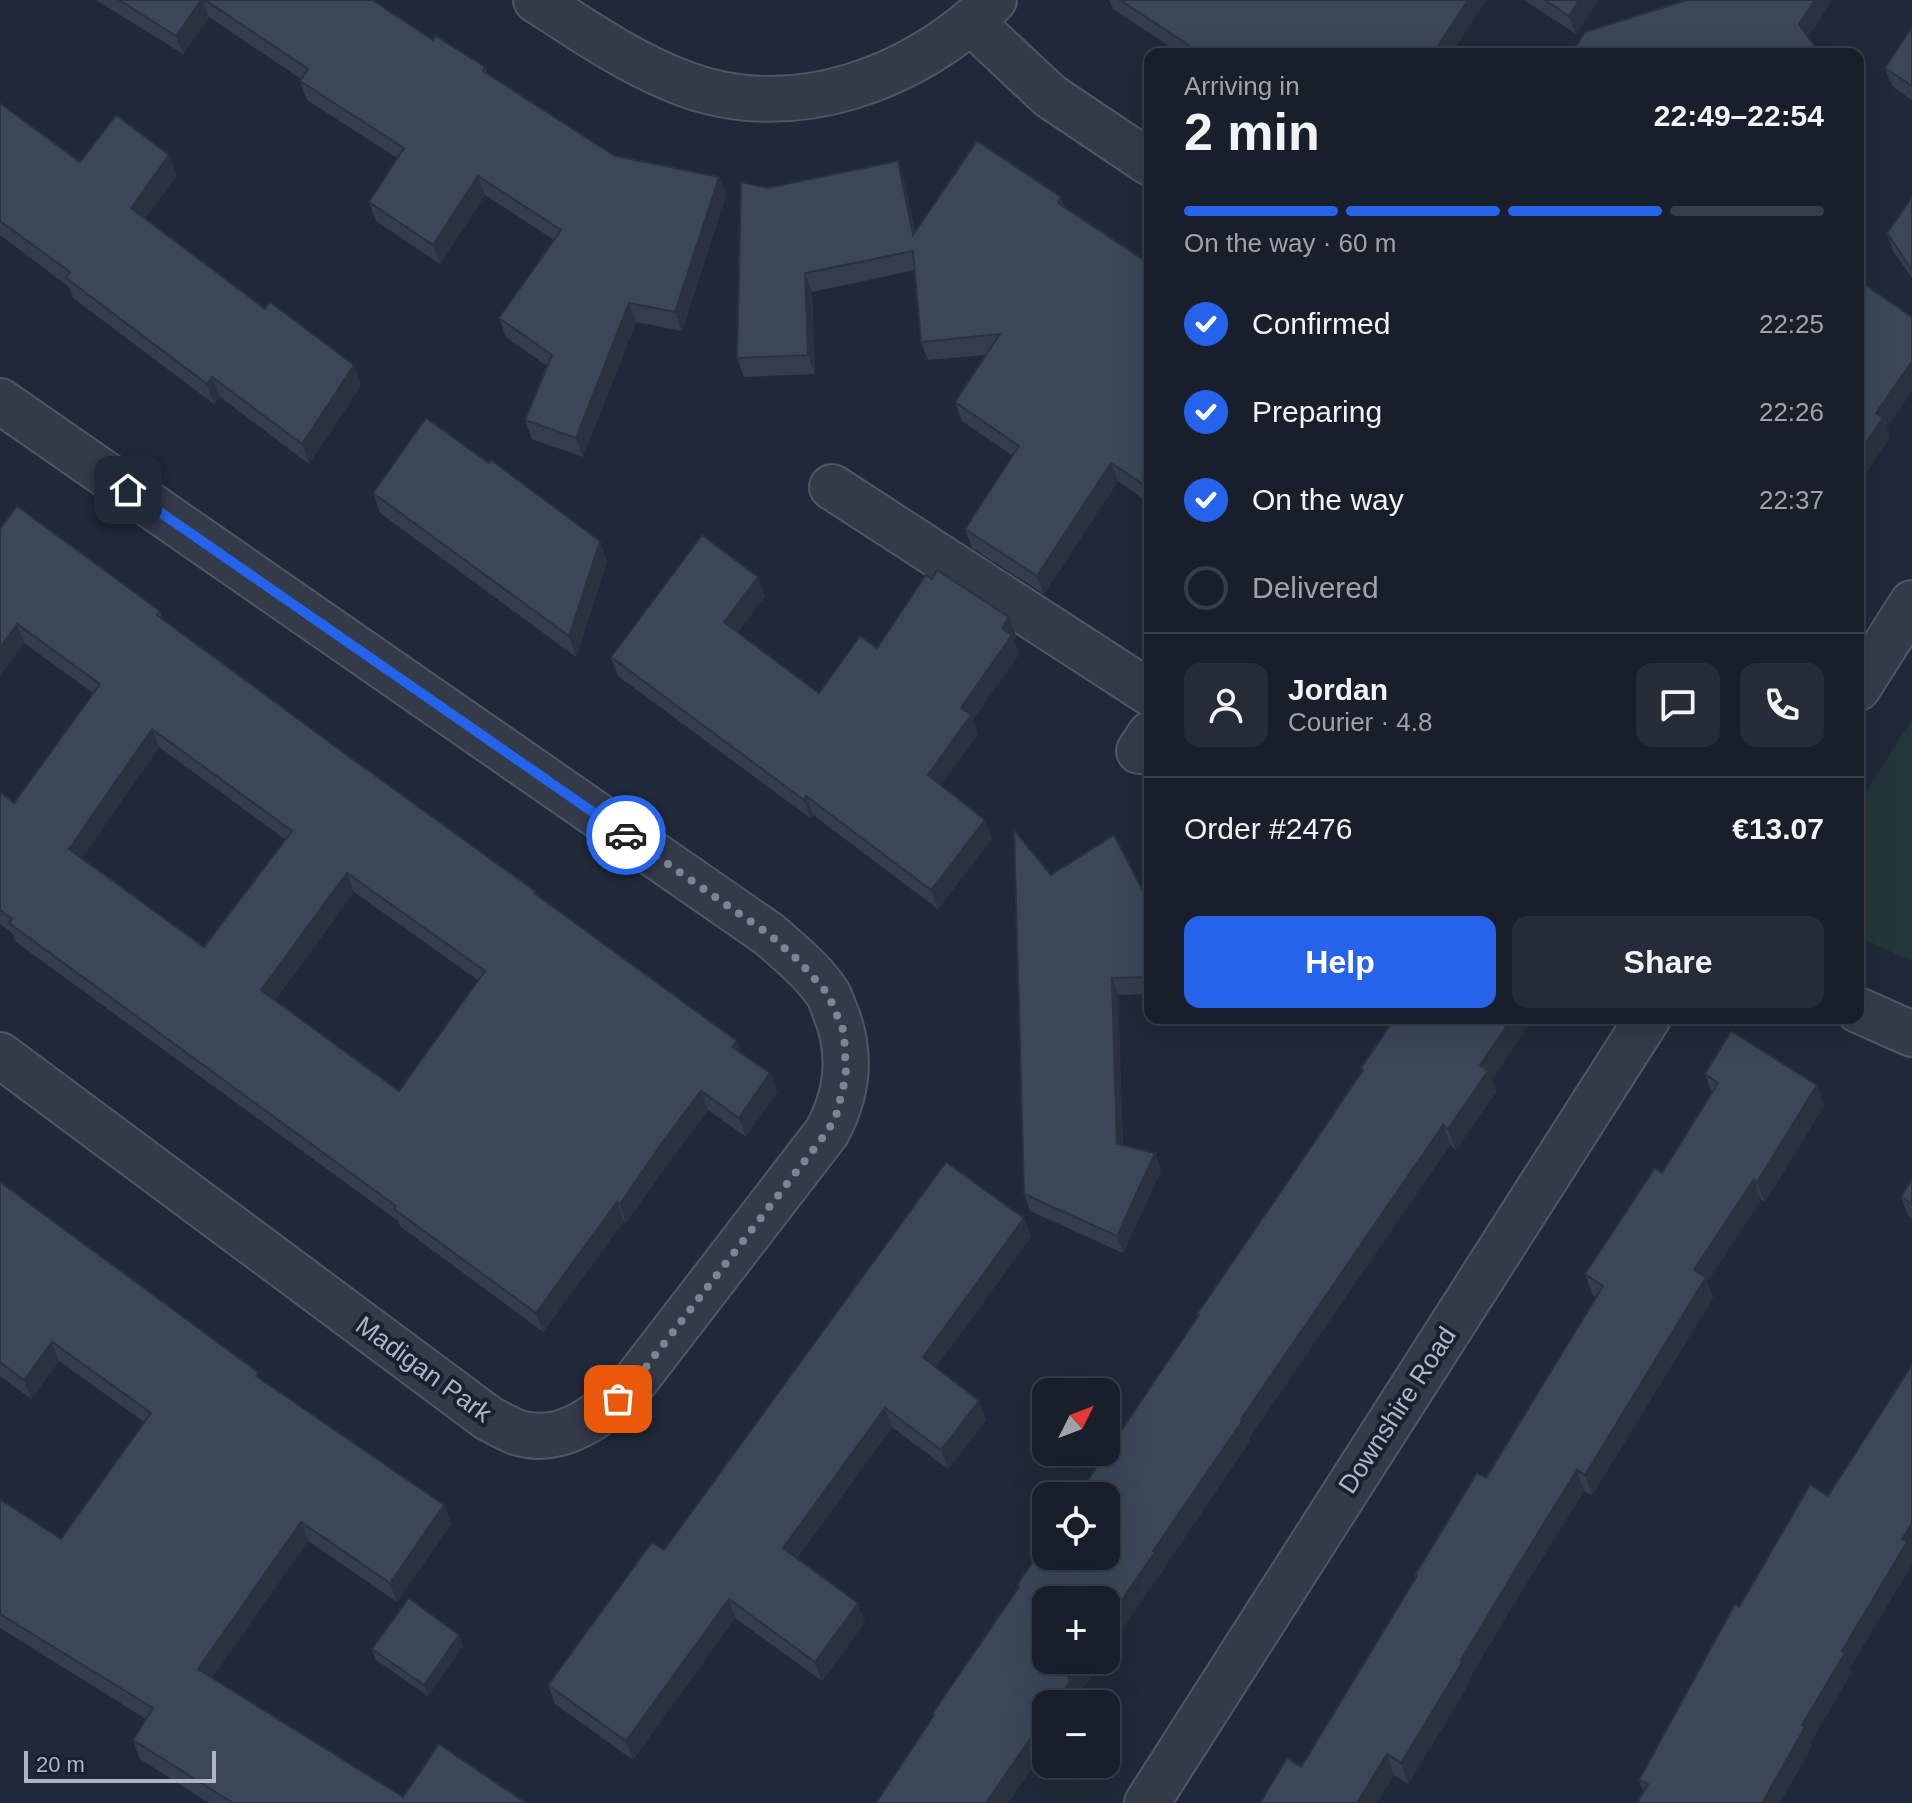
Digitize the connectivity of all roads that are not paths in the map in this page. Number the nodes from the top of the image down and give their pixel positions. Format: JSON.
{"nodes":[{"id":1,"x":536,"y":0,"type":"edge"},
{"id":2,"x":982,"y":11,"type":"edge"},
{"id":3,"x":1144,"y":159,"type":"edge"},
{"id":4,"x":0,"y":401,"type":"edge"},
{"id":5,"x":832,"y":487,"type":"dead end"},
{"id":6,"x":1912,"y":603,"type":"edge"},
{"id":7,"x":1864,"y":679,"type":"edge"},
{"id":8,"x":1144,"y":689,"type":"edge"},
{"id":9,"x":1864,"y":1013,"type":"edge"},
{"id":10,"x":1644,"y":1024,"type":"edge"},
{"id":11,"x":1912,"y":1034,"type":"edge"},
{"id":12,"x":0,"y":1055,"type":"edge"},
{"id":13,"x":1147,"y":1803,"type":"edge"}],
"edges":[{"from":1,"to":2,"type":"street"},
{"from":2,"to":3,"type":"street"},
{"from":4,"to":12,"type":"street","name":"Madigan Park"},
{"from":5,"to":8,"type":"street"},
{"from":6,"to":7,"type":"street"},
{"from":9,"to":11,"type":"street"},
{"from":10,"to":13,"type":"street","name":"Downshire Road"}]}
